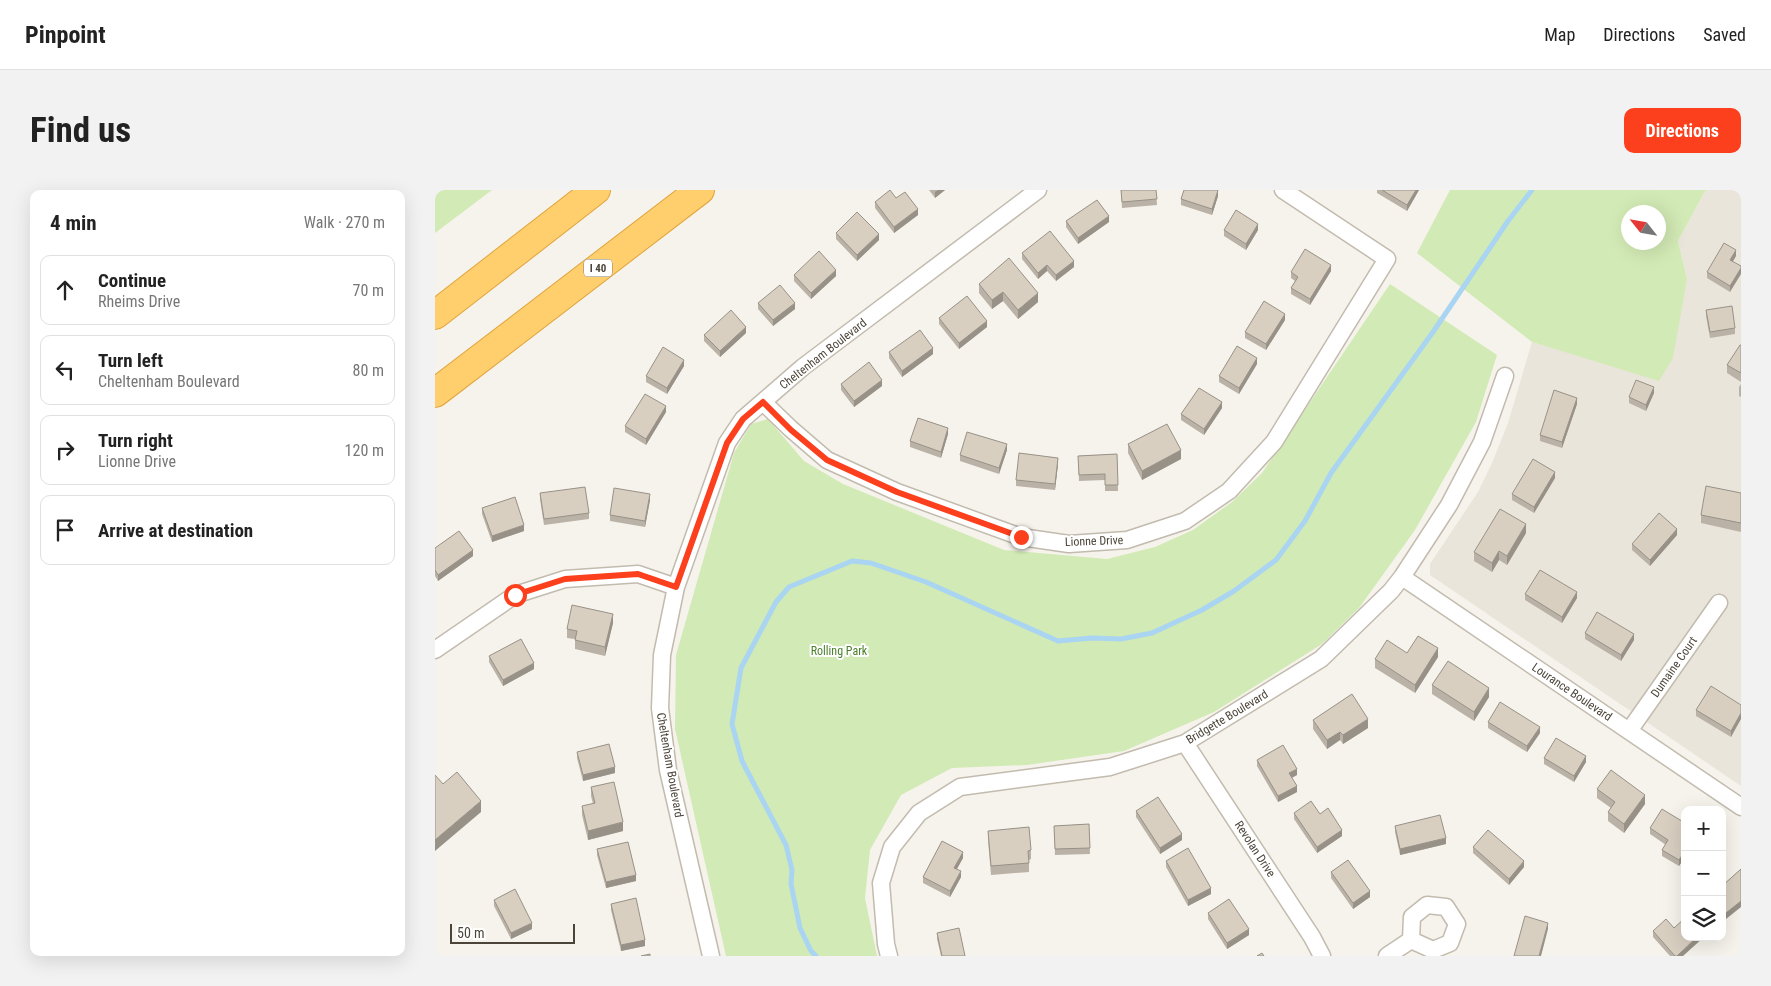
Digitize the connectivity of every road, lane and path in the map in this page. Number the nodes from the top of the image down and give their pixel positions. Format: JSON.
{"nodes":[{"id":1,"x":596,"y":190,"type":"edge"},
{"id":2,"x":700,"y":190,"type":"edge"},
{"id":3,"x":1037,"y":190,"type":"edge"},
{"id":4,"x":1283,"y":190,"type":"edge"},
{"id":5,"x":435,"y":315,"type":"edge"},
{"id":6,"x":1505,"y":376,"type":"dead end"},
{"id":7,"x":435,"y":393,"type":"edge"},
{"id":8,"x":763,"y":402,"type":"junction"},
{"id":9,"x":1402,"y":577,"type":"junction"},
{"id":10,"x":676,"y":587,"type":"junction"},
{"id":11,"x":1719,"y":603,"type":"dead end"},
{"id":12,"x":435,"y":650,"type":"edge"},
{"id":13,"x":1629,"y":731,"type":"junction"},
{"id":14,"x":1185,"y":743,"type":"junction"},
{"id":15,"x":1741,"y":807,"type":"edge"},
{"id":16,"x":1411,"y":940,"type":"dead end"},
{"id":17,"x":711,"y":956,"type":"edge"},
{"id":18,"x":889,"y":956,"type":"edge"},
{"id":19,"x":1322,"y":956,"type":"edge"},
{"id":20,"x":1387,"y":956,"type":"edge"}],
"edges":[{"from":1,"to":5,"type":"highway"},
{"from":2,"to":7,"type":"highway","number":"I 40"},
{"from":3,"to":8,"type":"street","name":"Cheltenham Boulevard"},
{"from":4,"to":8,"type":"street","name":"Lionne Drive"},
{"from":6,"to":9,"type":"street","name":"Bridgette Boulevard"},
{"from":8,"to":10,"type":"street","name":"Cheltenham Boulevard"},
{"from":9,"to":13,"type":"street","name":"Lourance Boulevard"},
{"from":9,"to":14,"type":"street","name":"Bridgette Boulevard"},
{"from":10,"to":12,"type":"street"},
{"from":10,"to":17,"type":"street","name":"Cheltenham Boulevard"},
{"from":11,"to":13,"type":"street","name":"Dumaine Court"},
{"from":13,"to":15,"type":"street","name":"Lourance Boulevard"},
{"from":14,"to":18,"type":"street","name":"Bridgette Boulevard"},
{"from":14,"to":19,"type":"street","name":"Revolan Drive"},
{"from":16,"to":20,"type":"street"}]}
